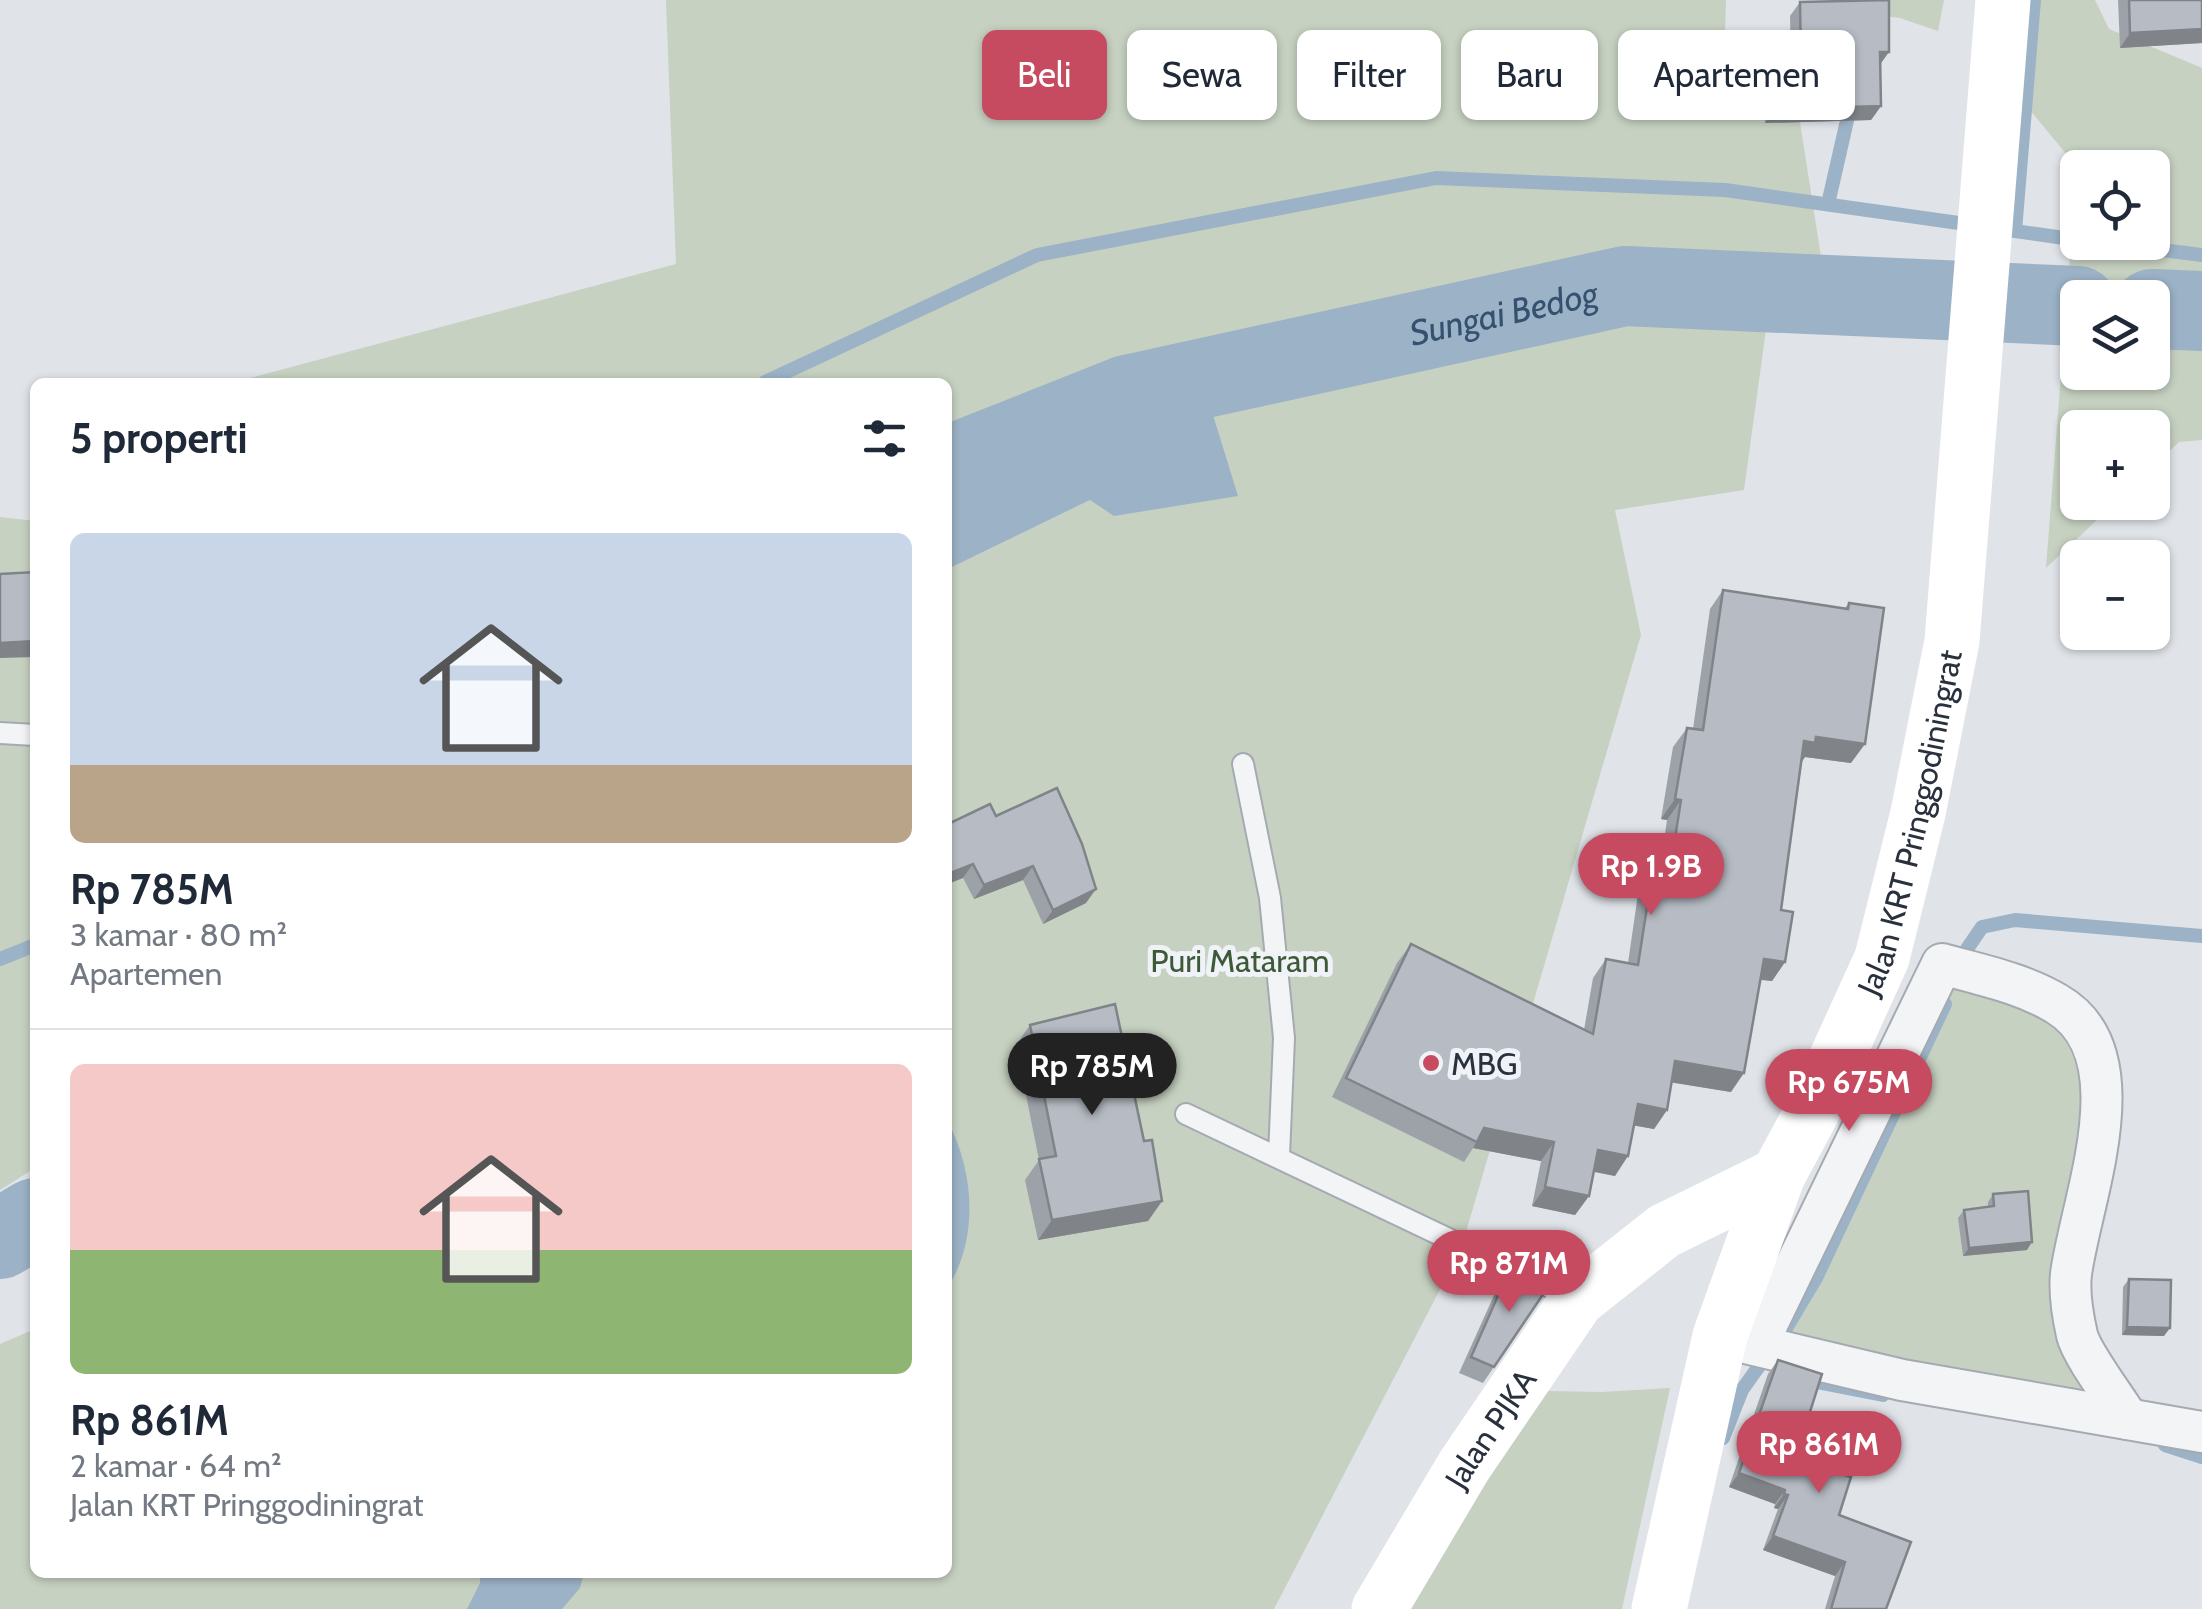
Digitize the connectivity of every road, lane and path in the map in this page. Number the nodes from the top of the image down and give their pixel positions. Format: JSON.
{"nodes":[{"id":1,"x":2003,"y":0,"type":"edge"},
{"id":2,"x":0,"y":733,"type":"edge"},
{"id":3,"x":30,"y":735,"type":"edge"},
{"id":4,"x":1243,"y":764,"type":"dead end"},
{"id":5,"x":1186,"y":1114,"type":"dead end"},
{"id":6,"x":1279,"y":1156,"type":"junction"},
{"id":7,"x":1778,"y":1175,"type":"junction"},
{"id":8,"x":1577,"y":1300,"type":"junction"},
{"id":9,"x":1738,"y":1341,"type":"junction"},
{"id":10,"x":2128,"y":1419,"type":"junction"},
{"id":11,"x":2202,"y":1432,"type":"edge"},
{"id":12,"x":1379,"y":1609,"type":"edge"},
{"id":13,"x":1659,"y":1609,"type":"edge"}],
"edges":[{"from":1,"to":7,"type":"main road","name":"Jalan KRT Pringgodiningrat"},
{"from":2,"to":3,"type":"lane"},
{"from":4,"to":6,"type":"lane"},
{"from":5,"to":6,"type":"lane"},
{"from":6,"to":8,"type":"lane"},
{"from":7,"to":8,"type":"main road","name":"Jalan PJKA"},
{"from":7,"to":9,"type":"main road","name":"Jalan KRT Pringgodiningrat"},
{"from":8,"to":12,"type":"main road","name":"Jalan PJKA"},
{"from":9,"to":10,"type":"street"},
{"from":9,"to":10,"type":"street"},
{"from":9,"to":13,"type":"main road","name":"Jalan KRT Pringgodiningrat"},
{"from":10,"to":11,"type":"street"}]}
